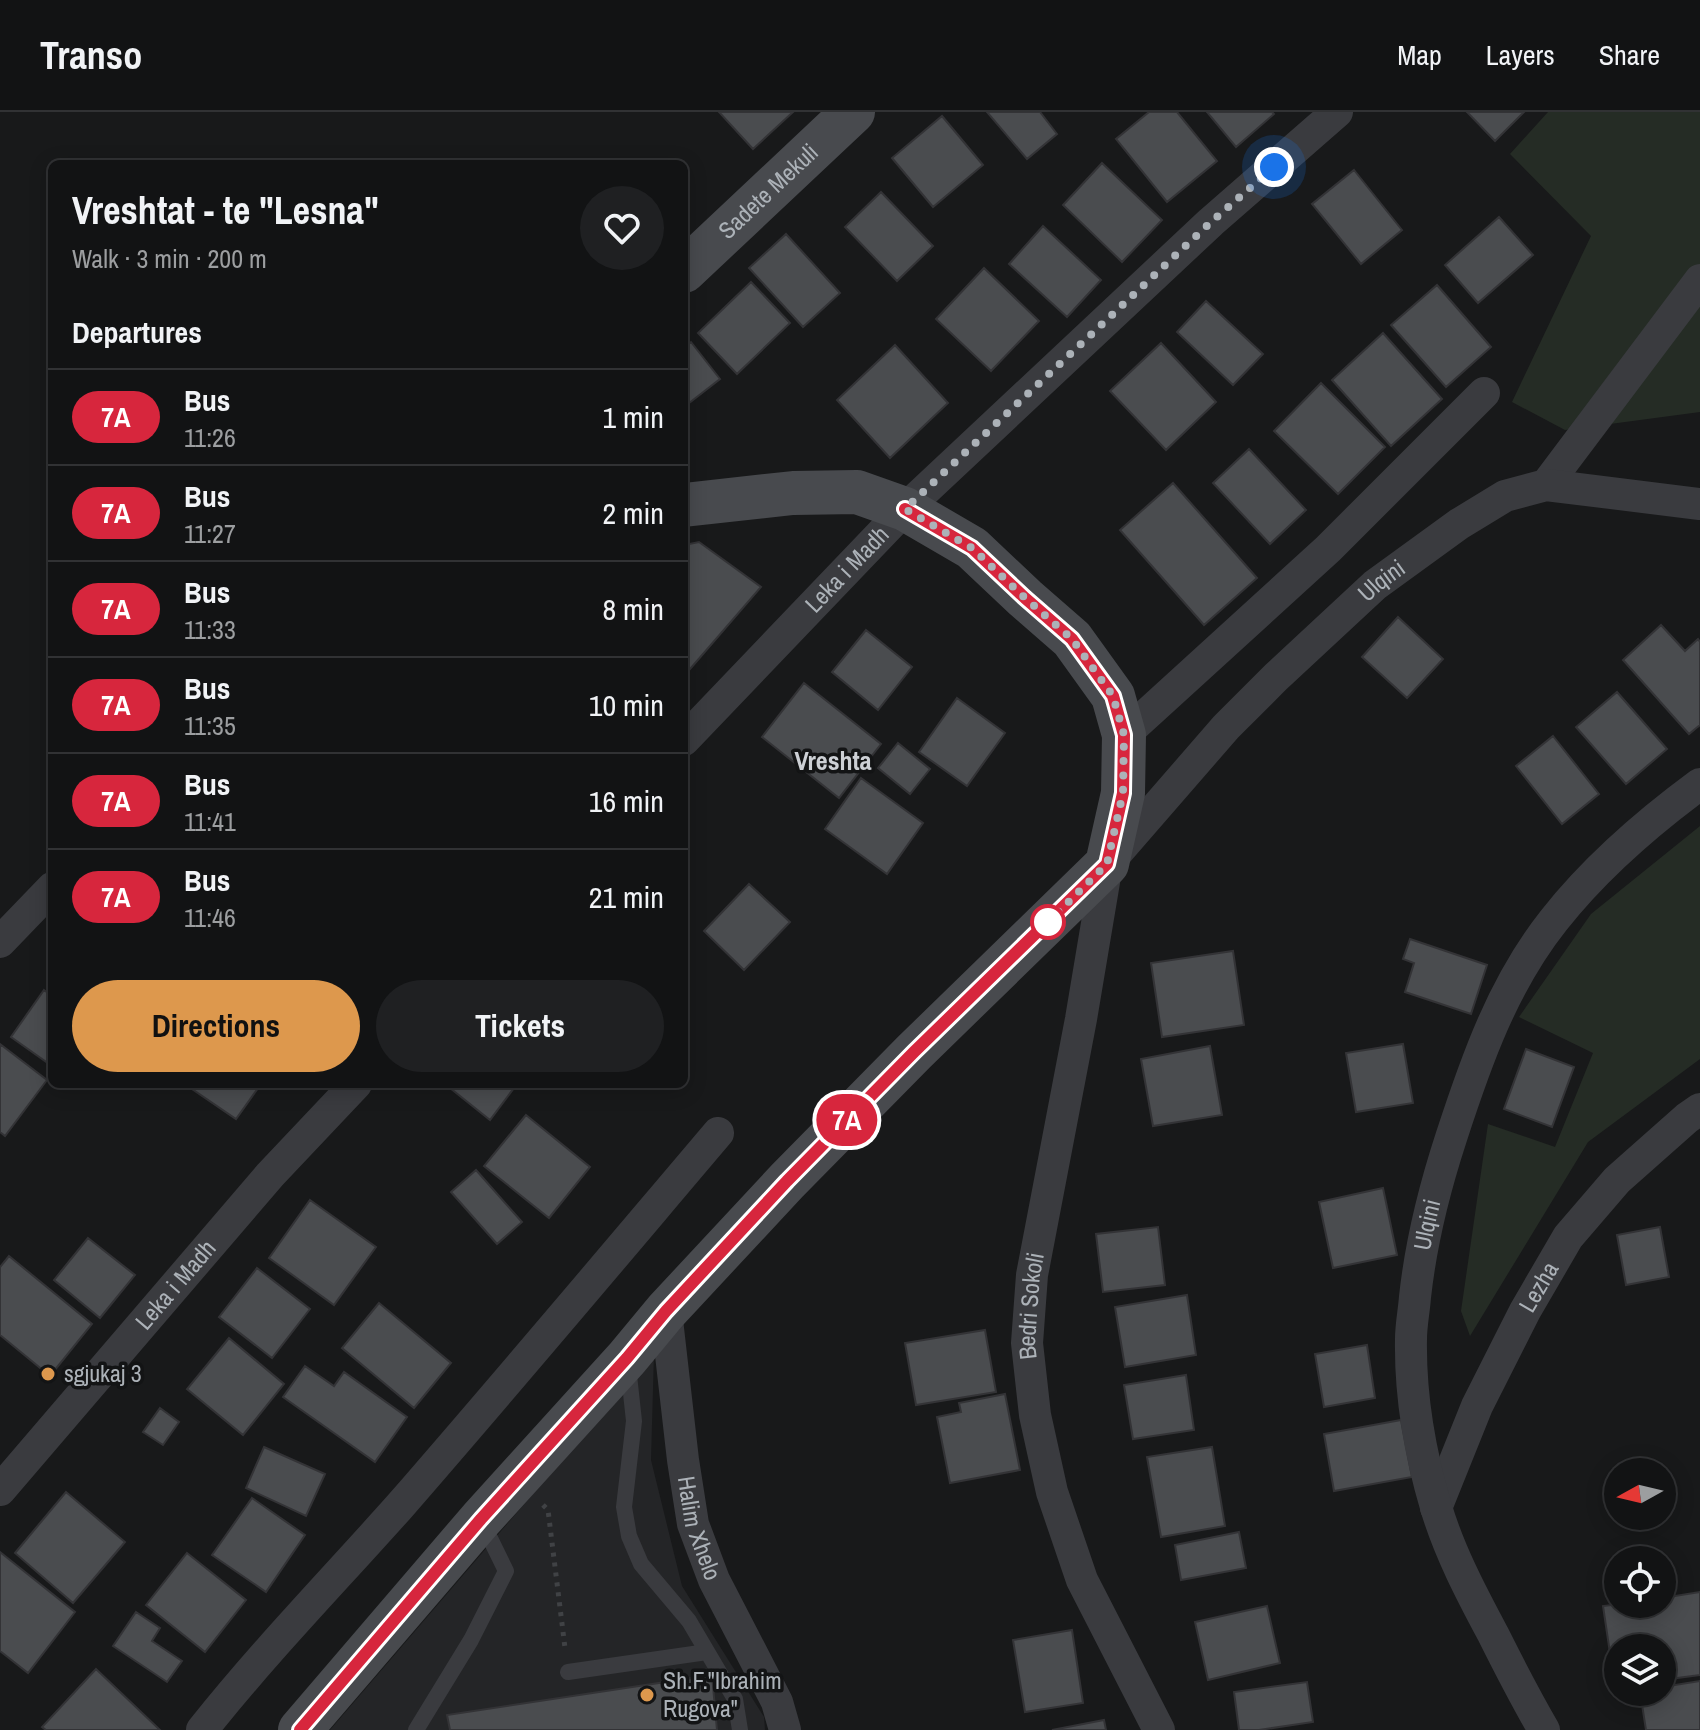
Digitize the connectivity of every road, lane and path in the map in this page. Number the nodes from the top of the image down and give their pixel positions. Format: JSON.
{"nodes":[{"id":1,"x":853,"y":112,"type":"edge"},
{"id":2,"x":1337,"y":112,"type":"edge"},
{"id":3,"x":688,"y":267,"type":"edge"},
{"id":4,"x":1700,"y":280,"type":"edge"},
{"id":5,"x":1484,"y":393,"type":"dead end"},
{"id":6,"x":1546,"y":485,"type":"junction"},
{"id":7,"x":1700,"y":504,"type":"edge"},
{"id":8,"x":688,"y":505,"type":"edge"},
{"id":9,"x":905,"y":509,"type":"junction"},
{"id":10,"x":1124,"y":735,"type":"junction"},
{"id":11,"x":688,"y":736,"type":"edge"},
{"id":12,"x":1700,"y":784,"type":"edge"},
{"id":13,"x":1107,"y":864,"type":"junction"},
{"id":14,"x":48,"y":892,"type":"edge"},
{"id":15,"x":0,"y":942,"type":"edge"},
{"id":16,"x":352,"y":1088,"type":"edge"},
{"id":17,"x":1700,"y":1109,"type":"edge"},
{"id":18,"x":718,"y":1133,"type":"dead end"},
{"id":19,"x":666,"y":1311,"type":"junction"},
{"id":20,"x":627,"y":1358,"type":"junction"},
{"id":21,"x":1477,"y":1406,"type":"junction"},
{"id":22,"x":1416,"y":1411,"type":"junction"},
{"id":23,"x":517,"y":1479,"type":"junction"},
{"id":24,"x":0,"y":1490,"type":"edge"},
{"id":25,"x":1436,"y":1508,"type":"junction"},
{"id":26,"x":481,"y":1519,"type":"junction"},
{"id":27,"x":707,"y":1652,"type":"junction"},
{"id":28,"x":568,"y":1672,"type":"joint"},
{"id":29,"x":202,"y":1730,"type":"edge"},
{"id":30,"x":300,"y":1730,"type":"edge"},
{"id":31,"x":416,"y":1730,"type":"edge"},
{"id":32,"x":740,"y":1730,"type":"edge"},
{"id":33,"x":785,"y":1730,"type":"edge"},
{"id":34,"x":1159,"y":1730,"type":"edge"},
{"id":35,"x":1544,"y":1730,"type":"edge"}],
"edges":[{"from":1,"to":3,"type":"street","name":"Sadete Mekuli"},
{"from":2,"to":9,"type":"street","name":"Leka i Madh"},
{"from":4,"to":6,"type":"street"},
{"from":5,"to":10,"type":"street"},
{"from":6,"to":7,"type":"street","name":"Ulqini"},
{"from":6,"to":13,"type":"street","name":"Ulqini"},
{"from":8,"to":9,"type":"street"},
{"from":9,"to":10,"type":"street"},
{"from":9,"to":11,"type":"street","name":"Leka i Madh"},
{"from":10,"to":13,"type":"street"},
{"from":12,"to":22,"type":"street","name":"Ulqini"},
{"from":13,"to":19,"type":"street"},
{"from":13,"to":34,"type":"street","name":"Bedri Sokoli"},
{"from":14,"to":15,"type":"street"},
{"from":16,"to":24,"type":"street","name":"Leka i Madh"},
{"from":17,"to":21,"type":"street","name":"Lezha"},
{"from":18,"to":29,"type":"street"},
{"from":19,"to":20,"type":"street"},
{"from":19,"to":33,"type":"street","name":"Halim Xhelo"},
{"from":20,"to":23,"type":"street"},
{"from":20,"to":27,"type":"lane"},
{"from":21,"to":22,"type":"street"},
{"from":21,"to":25,"type":"street","name":"Lezha"},
{"from":22,"to":25,"type":"street","name":"Ulqini"},
{"from":23,"to":26,"type":"street"},
{"from":23,"to":28,"type":"path"},
{"from":25,"to":35,"type":"street","name":"Ulqini"},
{"from":26,"to":30,"type":"street"},
{"from":26,"to":31,"type":"lane"},
{"from":27,"to":28,"type":"lane"},
{"from":27,"to":32,"type":"lane"}]}
